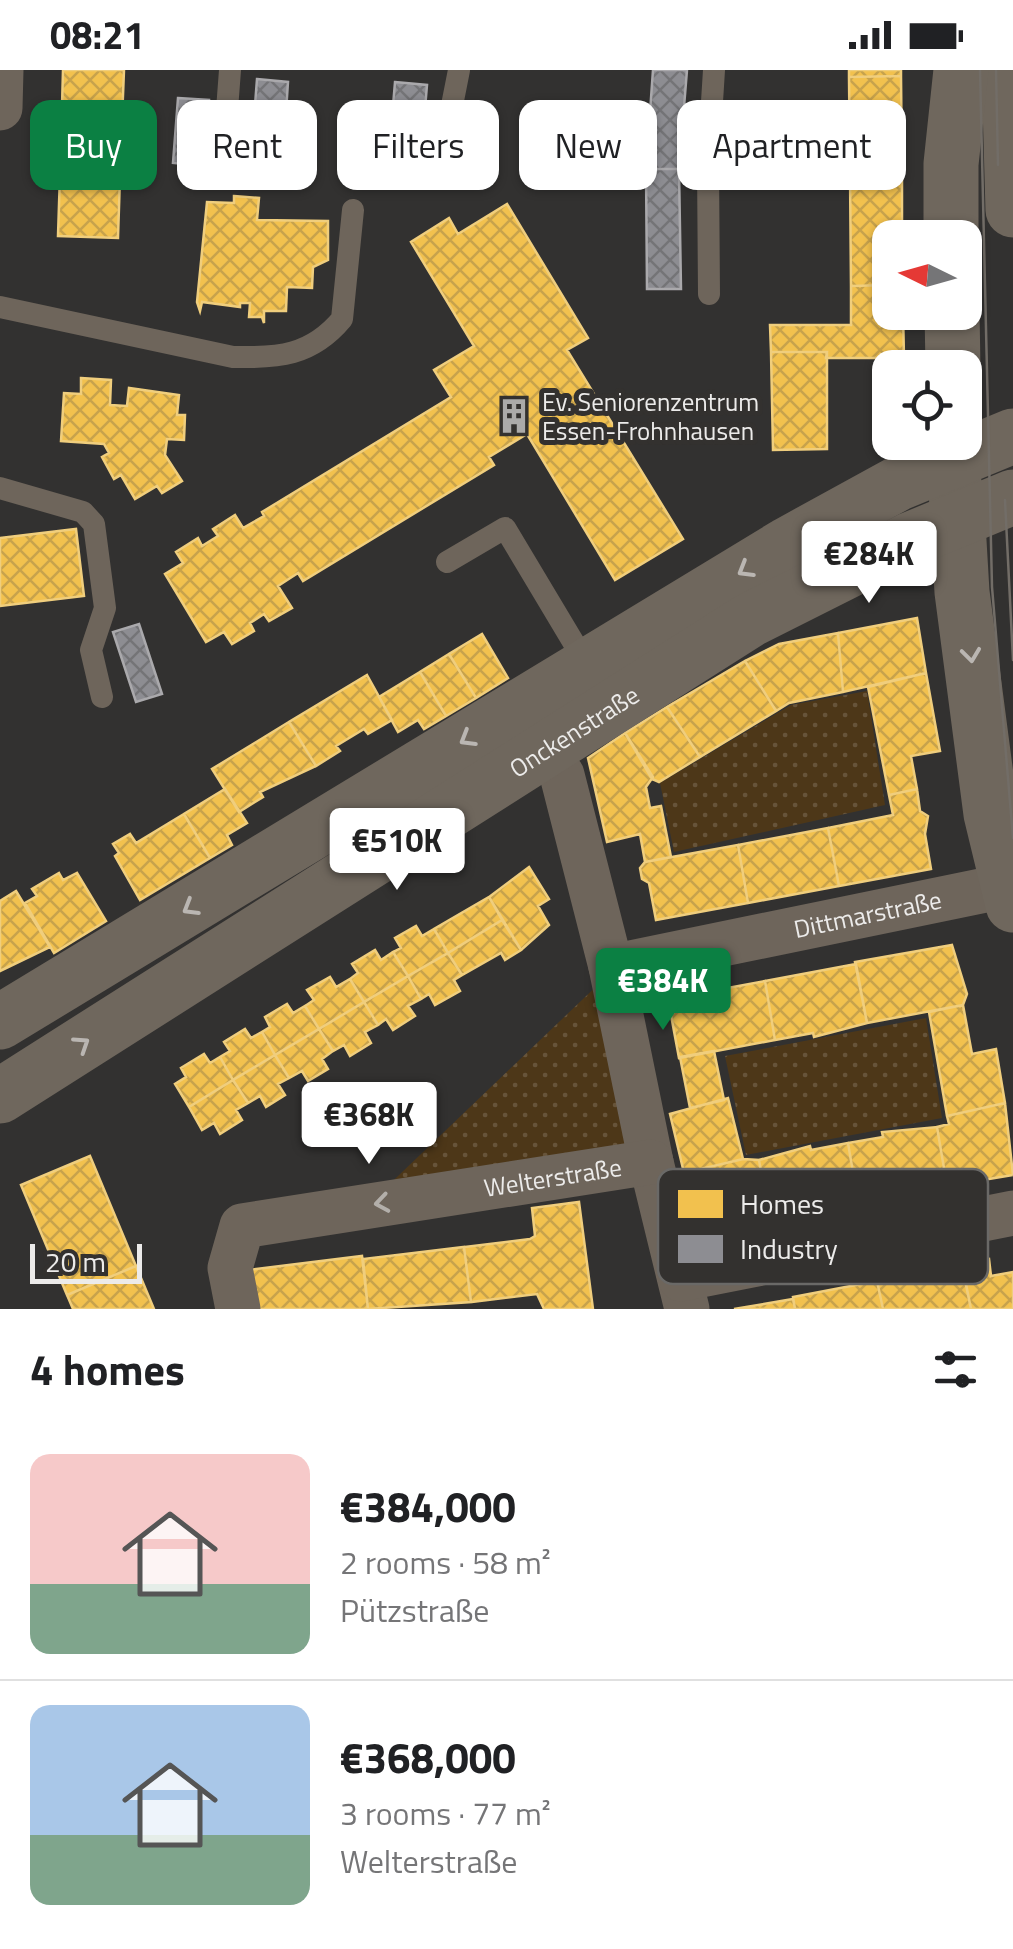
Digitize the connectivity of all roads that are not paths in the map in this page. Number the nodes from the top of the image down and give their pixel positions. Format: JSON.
{"nodes":[{"id":1,"x":2,"y":70,"type":"edge"},
{"id":2,"x":230,"y":70,"type":"edge"},
{"id":3,"x":459,"y":70,"type":"edge"},
{"id":4,"x":714,"y":70,"type":"edge"},
{"id":5,"x":961,"y":70,"type":"edge"},
{"id":6,"x":1009,"y":70,"type":"edge"},
{"id":7,"x":228,"y":100,"type":"edge"},
{"id":8,"x":453,"y":100,"type":"edge"},
{"id":9,"x":0,"y":108,"type":"edge"},
{"id":10,"x":353,"y":210,"type":"dead end"},
{"id":11,"x":1013,"y":210,"type":"edge"},
{"id":12,"x":951,"y":220,"type":"edge"},
{"id":13,"x":709,"y":294,"type":"dead end"},
{"id":14,"x":0,"y":308,"type":"edge"},
{"id":15,"x":1013,"y":436,"type":"edge"},
{"id":16,"x":982,"y":444,"type":"edge"},
{"id":17,"x":939,"y":460,"type":"edge"},
{"id":18,"x":955,"y":460,"type":"edge"},
{"id":19,"x":0,"y":488,"type":"edge"},
{"id":20,"x":1013,"y":497,"type":"edge"},
{"id":21,"x":957,"y":523,"type":"junction"},
{"id":22,"x":447,"y":562,"type":"dead end"},
{"id":23,"x":587,"y":665,"type":"junction"},
{"id":24,"x":102,"y":698,"type":"dead end"},
{"id":25,"x":562,"y":775,"type":"dead end"},
{"id":26,"x":1009,"y":895,"type":"edge"},
{"id":27,"x":611,"y":967,"type":"junction"},
{"id":28,"x":0,"y":1022,"type":"edge"},
{"id":29,"x":0,"y":1096,"type":"edge"},
{"id":30,"x":651,"y":1162,"type":"junction"},
{"id":31,"x":658,"y":1190,"type":"edge"},
{"id":32,"x":1013,"y":1212,"type":"edge"},
{"id":33,"x":988,"y":1218,"type":"edge"},
{"id":34,"x":724,"y":1284,"type":"edge"},
{"id":35,"x":684,"y":1294,"type":"edge"},
{"id":36,"x":238,"y":1309,"type":"edge"}],
"edges":[{"from":1,"to":9,"type":"street"},
{"from":2,"to":7,"type":"lane"},
{"from":3,"to":8,"type":"lane"},
{"from":4,"to":13,"type":"lane"},
{"from":5,"to":12,"type":"main road"},
{"from":6,"to":11,"type":"main road"},
{"from":10,"to":14,"type":"lane"},
{"from":15,"to":16,"type":"main road","name":"Onckenstraße"},
{"from":17,"to":23,"type":"main road","name":"Onckenstraße","one_way":true},
{"from":18,"to":21,"type":"main road"},
{"from":19,"to":24,"type":"lane"},
{"from":20,"to":21,"type":"main road","name":"Onckenstraße"},
{"from":21,"to":26,"type":"main road","one_way":true},
{"from":29,"to":21,"type":"main road","name":"Onckenstraße","one_way":true},
{"from":22,"to":23,"type":"lane"},
{"from":23,"to":28,"type":"main road","name":"Onckenstraße","one_way":true},
{"from":25,"to":27,"type":"street"},
{"from":26,"to":27,"type":"street","name":"Dittmarstraße"},
{"from":27,"to":30,"type":"street"},
{"from":30,"to":31,"type":"street"},
{"from":30,"to":36,"type":"street","name":"Welterstraße","one_way":true},
{"from":32,"to":33,"type":"street"},
{"from":34,"to":35,"type":"street"}]}
